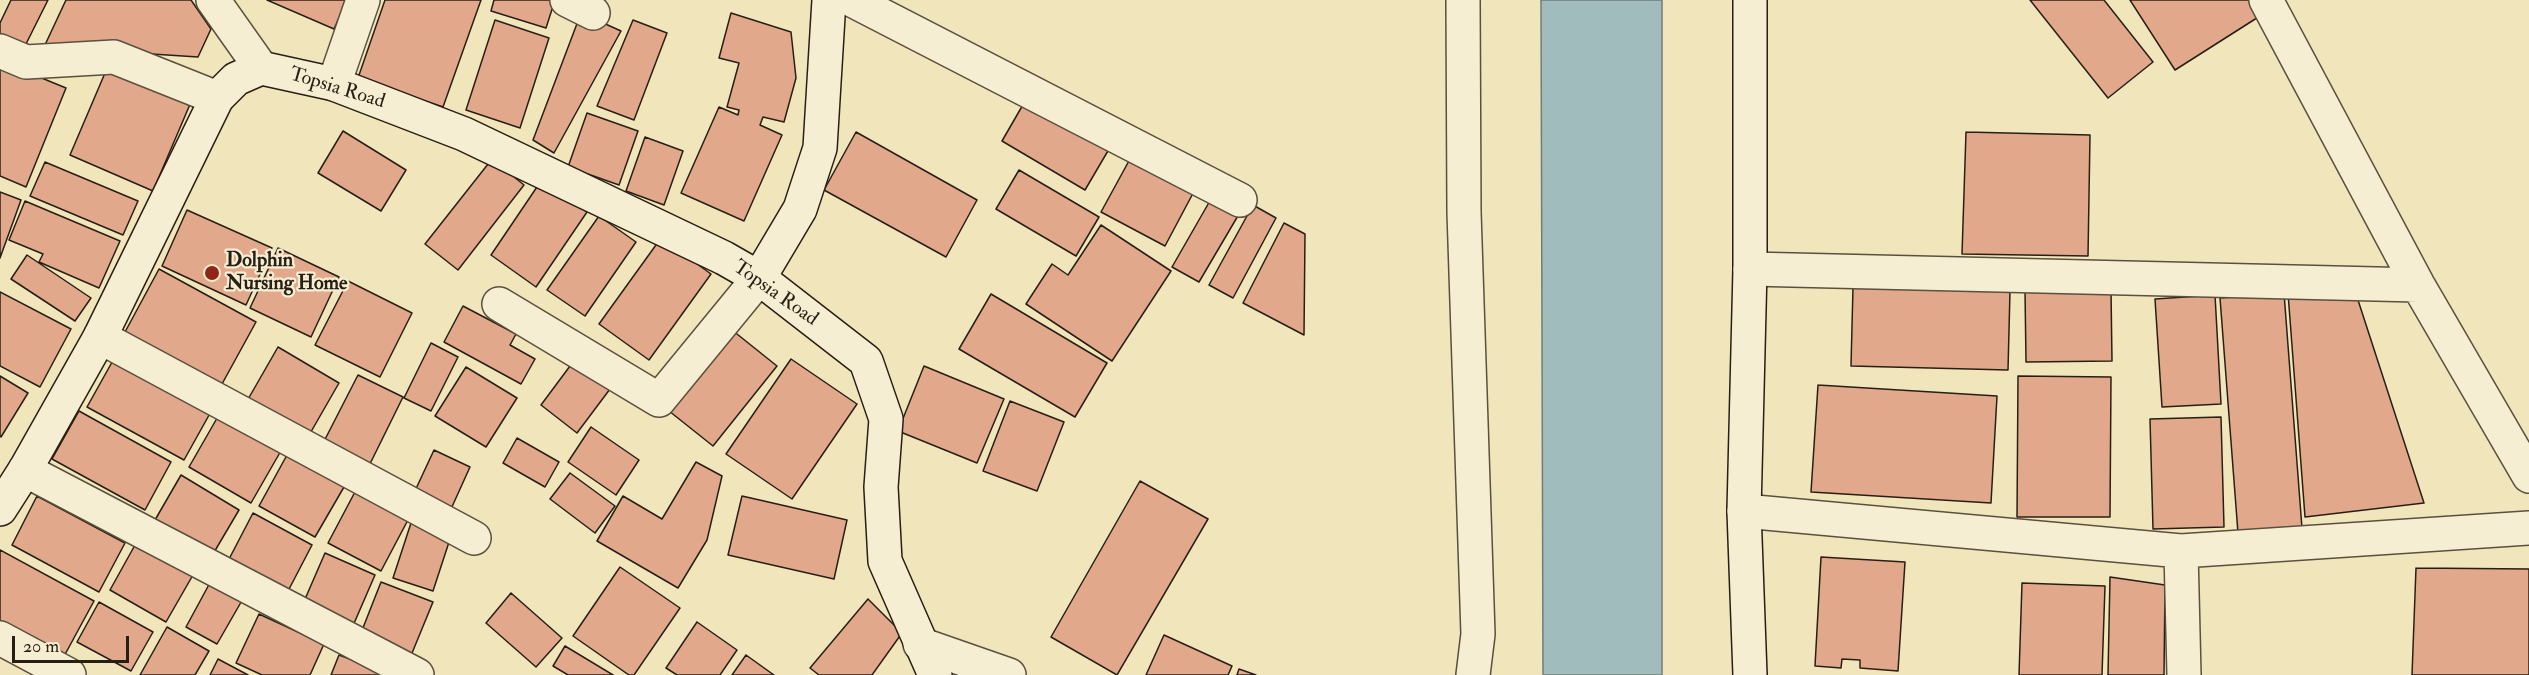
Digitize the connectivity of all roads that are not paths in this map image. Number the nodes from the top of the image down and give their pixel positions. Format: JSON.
{"nodes":[{"id":1,"x":213,"y":0,"type":"edge"},
{"id":2,"x":363,"y":0,"type":"edge"},
{"id":3,"x":829,"y":0,"type":"edge"},
{"id":4,"x":852,"y":0,"type":"edge"},
{"id":5,"x":1462,"y":0,"type":"edge"},
{"id":6,"x":1750,"y":0,"type":"edge"},
{"id":7,"x":2266,"y":0,"type":"edge"},
{"id":8,"x":0,"y":51,"type":"edge"},
{"id":9,"x":261,"y":68,"type":"junction"},
{"id":10,"x":334,"y":84,"type":"junction"},
{"id":11,"x":217,"y":98,"type":"junction"},
{"id":12,"x":1240,"y":200,"type":"dead end"},
{"id":13,"x":1750,"y":269,"type":"junction"},
{"id":14,"x":759,"y":278,"type":"junction"},
{"id":15,"x":2418,"y":285,"type":"junction"},
{"id":16,"x":499,"y":304,"type":"dead end"},
{"id":17,"x":100,"y":337,"type":"junction"},
{"id":18,"x":25,"y":470,"type":"junction"},
{"id":19,"x":2529,"y":476,"type":"edge"},
{"id":20,"x":0,"y":509,"type":"edge"},
{"id":21,"x":1744,"y":511,"type":"junction"},
{"id":22,"x":2529,"y":528,"type":"edge"},
{"id":23,"x":474,"y":538,"type":"dead end"},
{"id":24,"x":2181,"y":551,"type":"junction"},
{"id":25,"x":0,"y":638,"type":"edge"},
{"id":26,"x":920,"y":644,"type":"junction"},
{"id":27,"x":69,"y":675,"type":"edge"},
{"id":28,"x":417,"y":675,"type":"edge"},
{"id":29,"x":935,"y":675,"type":"edge"},
{"id":30,"x":1009,"y":675,"type":"edge"},
{"id":31,"x":1473,"y":675,"type":"edge"},
{"id":32,"x":1750,"y":675,"type":"edge"},
{"id":33,"x":2184,"y":675,"type":"edge"}],
"edges":[{"from":1,"to":9,"type":"street"},
{"from":2,"to":10,"type":"street"},
{"from":3,"to":14,"type":"street"},
{"from":4,"to":12,"type":"street"},
{"from":5,"to":31,"type":"street"},
{"from":6,"to":13,"type":"street"},
{"from":7,"to":15,"type":"street"},
{"from":8,"to":11,"type":"street"},
{"from":9,"to":10,"type":"street","name":"Topsia Road"},
{"from":9,"to":11,"type":"street"},
{"from":10,"to":14,"type":"street","name":"Topsia Road"},
{"from":11,"to":17,"type":"street"},
{"from":13,"to":15,"type":"street"},
{"from":13,"to":21,"type":"street"},
{"from":14,"to":16,"type":"street"},
{"from":14,"to":26,"type":"street","name":"Topsia Road"},
{"from":15,"to":19,"type":"street"},
{"from":17,"to":18,"type":"street"},
{"from":17,"to":23,"type":"street"},
{"from":18,"to":20,"type":"street"},
{"from":18,"to":28,"type":"street"},
{"from":21,"to":24,"type":"street"},
{"from":21,"to":32,"type":"street"},
{"from":22,"to":24,"type":"street"},
{"from":24,"to":33,"type":"street"},
{"from":25,"to":27,"type":"street"},
{"from":26,"to":29,"type":"street"},
{"from":26,"to":30,"type":"street"}]}
